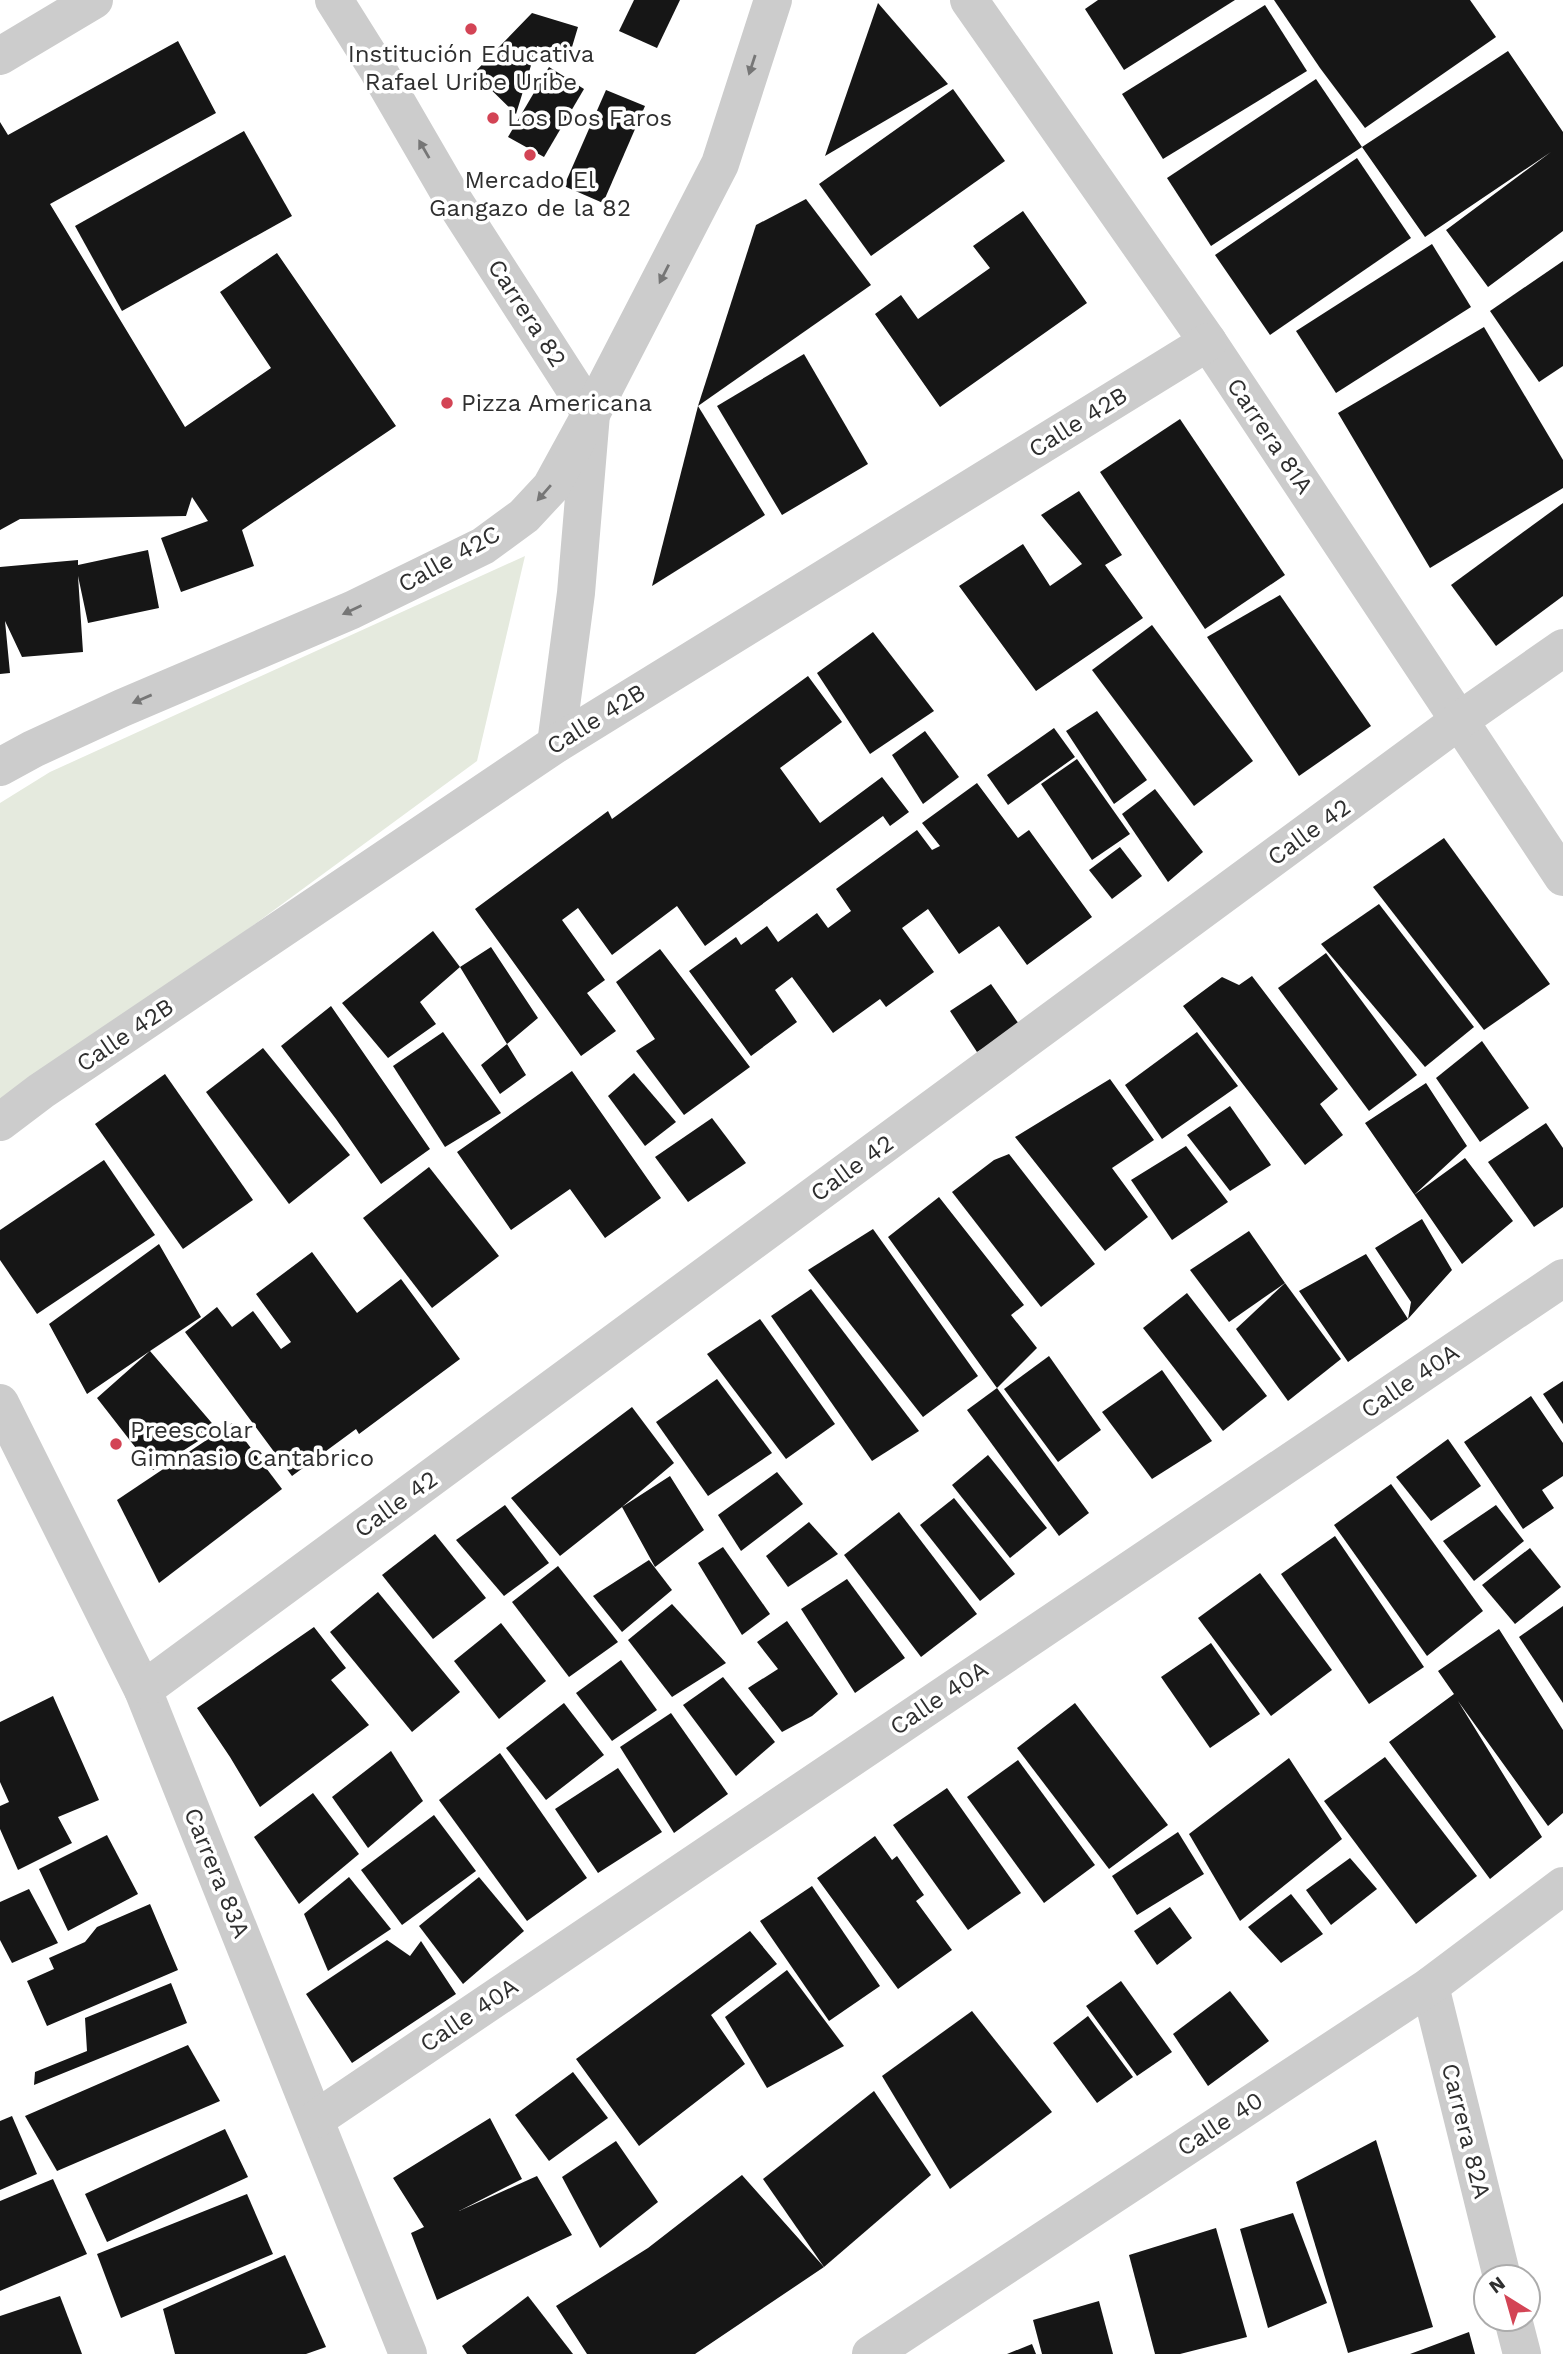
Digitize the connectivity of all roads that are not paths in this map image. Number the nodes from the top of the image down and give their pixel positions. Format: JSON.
{"nodes":[{"id":1,"x":94,"y":0,"type":"edge"},
{"id":2,"x":334,"y":0,"type":"edge"},
{"id":3,"x":773,"y":0,"type":"edge"},
{"id":4,"x":969,"y":0,"type":"edge"},
{"id":5,"x":0,"y":56,"type":"edge"},
{"id":6,"x":1208,"y":342,"type":"junction"},
{"id":7,"x":591,"y":414,"type":"junction"},
{"id":8,"x":1563,"y":648,"type":"edge"},
{"id":9,"x":1460,"y":720,"type":"junction"},
{"id":10,"x":556,"y":744,"type":"junction"},
{"id":11,"x":0,"y":767,"type":"edge"},
{"id":12,"x":1563,"y":877,"type":"edge"},
{"id":13,"x":0,"y":1122,"type":"edge"},
{"id":14,"x":1563,"y":1278,"type":"edge"},
{"id":15,"x":0,"y":1403,"type":"edge"},
{"id":16,"x":143,"y":1690,"type":"junction"},
{"id":17,"x":1563,"y":1886,"type":"edge"},
{"id":18,"x":1430,"y":1986,"type":"junction"},
{"id":19,"x":316,"y":2119,"type":"junction"},
{"id":20,"x":1499,"y":2263,"type":"edge"},
{"id":21,"x":1517,"y":2333,"type":"edge"},
{"id":22,"x":408,"y":2354,"type":"edge"},
{"id":23,"x":871,"y":2354,"type":"edge"},
{"id":24,"x":1522,"y":2354,"type":"edge"}],
"edges":[{"from":1,"to":5,"type":"street"},
{"from":7,"to":2,"type":"street","name":"Carrera 82","one_way":true},
{"from":3,"to":7,"type":"street","name":"Calle 42C","one_way":true},
{"from":4,"to":6,"type":"street","name":"Carrera 81A"},
{"from":6,"to":9,"type":"street","name":"Carrera 81A"},
{"from":6,"to":10,"type":"street","name":"Calle 42B"},
{"from":7,"to":10,"type":"street"},
{"from":7,"to":11,"type":"street","name":"Calle 42C","one_way":true},
{"from":8,"to":9,"type":"street","name":"Calle 42"},
{"from":9,"to":12,"type":"street","name":"Carrera 81A"},
{"from":9,"to":16,"type":"street","name":"Calle 42"},
{"from":10,"to":13,"type":"street","name":"Calle 42B"},
{"from":14,"to":19,"type":"street","name":"Calle 40A"},
{"from":15,"to":16,"type":"street","name":"Carrera 83A"},
{"from":16,"to":19,"type":"street","name":"Carrera 83A"},
{"from":17,"to":18,"type":"street","name":"Calle 40"},
{"from":18,"to":20,"type":"street","name":"Carrera 82A"},
{"from":18,"to":23,"type":"street","name":"Calle 40"},
{"from":19,"to":22,"type":"street","name":"Carrera 83A"},
{"from":21,"to":24,"type":"street"}]}
